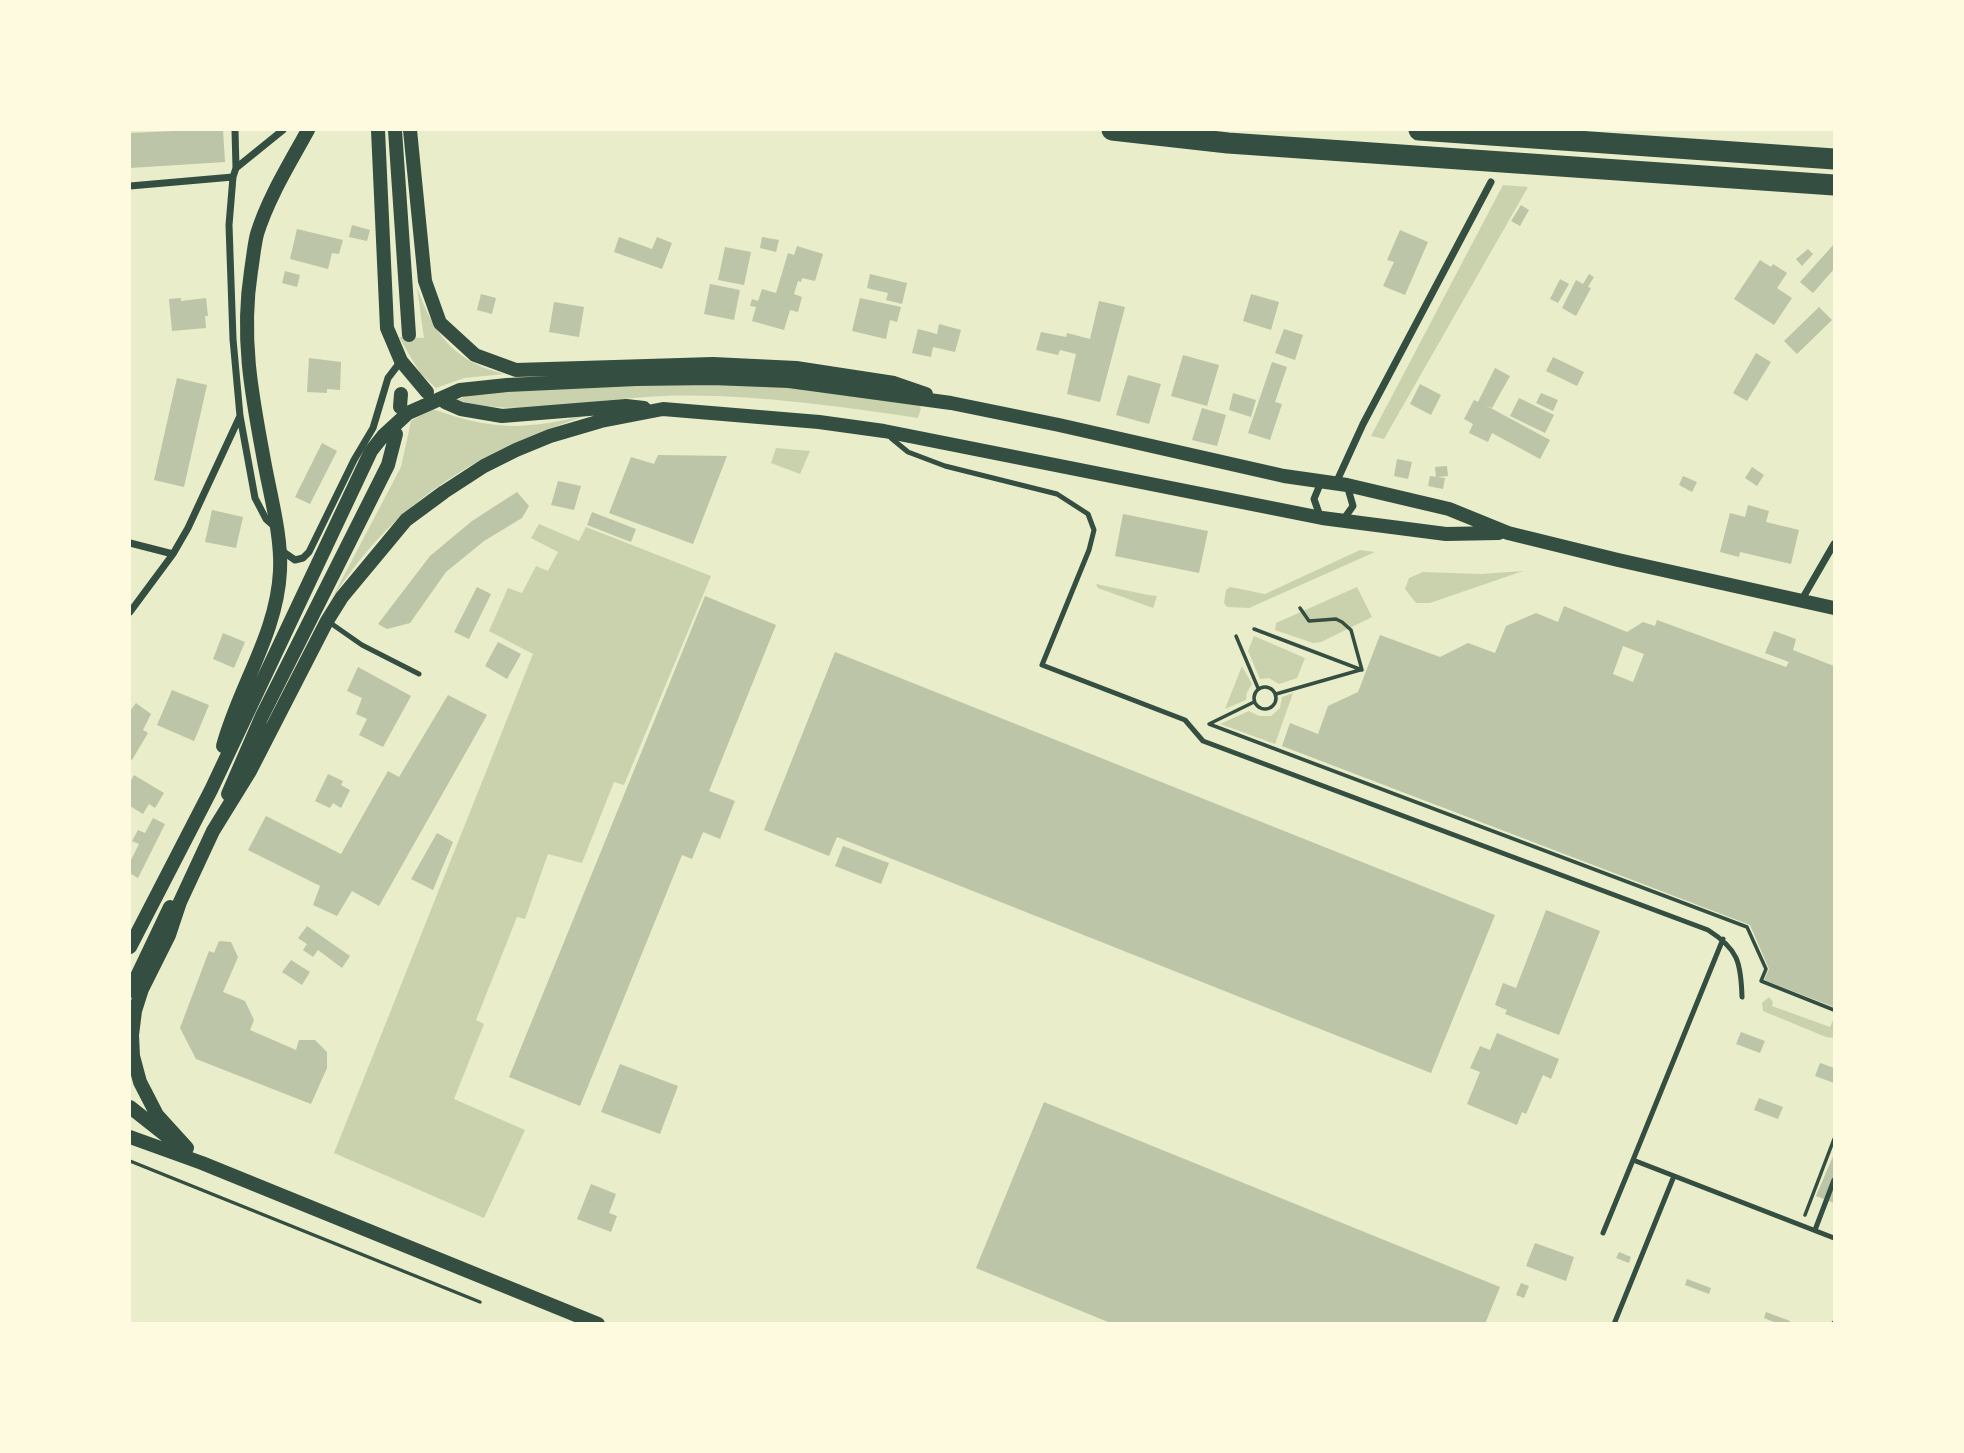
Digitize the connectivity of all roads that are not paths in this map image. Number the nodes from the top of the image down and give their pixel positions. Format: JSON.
{"nodes":[{"id":1,"x":235,"y":130,"type":"edge"},
{"id":2,"x":283,"y":130,"type":"edge"},
{"id":3,"x":309,"y":130,"type":"edge"},
{"id":4,"x":378,"y":130,"type":"edge"},
{"id":5,"x":395,"y":130,"type":"edge"},
{"id":6,"x":410,"y":130,"type":"edge"},
{"id":7,"x":1112,"y":130,"type":"edge"},
{"id":8,"x":1419,"y":130,"type":"edge"},
{"id":9,"x":1835,"y":159,"type":"edge"},
{"id":10,"x":236,"y":168,"type":"junction"},
{"id":11,"x":233,"y":177,"type":"junction"},
{"id":12,"x":1491,"y":182,"type":"dead end"},
{"id":13,"x":1835,"y":185,"type":"edge"},
{"id":14,"x":130,"y":187,"type":"edge"},
{"id":15,"x":409,"y":335,"type":"dead end"},
{"id":16,"x":401,"y":361,"type":"junction"},
{"id":17,"x":427,"y":392,"type":"dead end"},
{"id":18,"x":445,"y":402,"type":"dead end"},
{"id":19,"x":951,"y":404,"type":"junction"},
{"id":20,"x":663,"y":409,"type":"junction"},
{"id":21,"x":240,"y":416,"type":"junction"},
{"id":22,"x":884,"y":431,"type":"junction"},
{"id":23,"x":396,"y":434,"type":"dead end"},
{"id":24,"x":1335,"y":483,"type":"junction"},
{"id":25,"x":1322,"y":518,"type":"junction"},
{"id":26,"x":1343,"y":521,"type":"junction"},
{"id":27,"x":276,"y":528,"type":"junction"},
{"id":28,"x":1508,"y":533,"type":"junction"},
{"id":29,"x":130,"y":543,"type":"edge"},
{"id":30,"x":1835,"y":544,"type":"edge"},
{"id":31,"x":279,"y":548,"type":"junction"},
{"id":32,"x":173,"y":554,"type":"junction"},
{"id":33,"x":1801,"y":601,"type":"junction"},
{"id":34,"x":1835,"y":608,"type":"edge"},
{"id":35,"x":130,"y":612,"type":"edge"},
{"id":36,"x":327,"y":621,"type":"junction"},
{"id":37,"x":419,"y":674,"type":"dead end"},
{"id":38,"x":211,"y":790,"type":"junction"},
{"id":39,"x":214,"y":831,"type":"junction"},
{"id":40,"x":1723,"y":939,"type":"junction"},
{"id":41,"x":130,"y":947,"type":"edge"},
{"id":42,"x":136,"y":990,"type":"edge"},
{"id":43,"x":1742,"y":996,"type":"dead end"},
{"id":44,"x":130,"y":1107,"type":"edge"},
{"id":45,"x":130,"y":1137,"type":"edge"},
{"id":46,"x":187,"y":1148,"type":"junction"},
{"id":47,"x":1633,"y":1160,"type":"junction"},
{"id":48,"x":202,"y":1163,"type":"junction"},
{"id":49,"x":1674,"y":1175,"type":"junction"},
{"id":50,"x":1835,"y":1180,"type":"edge"},
{"id":51,"x":1815,"y":1230,"type":"junction"},
{"id":52,"x":1603,"y":1233,"type":"dead end"},
{"id":53,"x":1835,"y":1238,"type":"edge"},
{"id":54,"x":598,"y":1324,"type":"edge"},
{"id":55,"x":1614,"y":1324,"type":"edge"}],
"edges":[{"from":1,"to":10,"type":"street"},
{"from":2,"to":10,"type":"street"},
{"from":3,"to":27,"type":"main road"},
{"from":4,"to":16,"type":"main road"},
{"from":5,"to":15,"type":"main road"},
{"from":6,"to":19,"type":"main road"},
{"from":7,"to":13,"type":"highway"},
{"from":8,"to":9,"type":"highway"},
{"from":10,"to":11,"type":"street"},
{"from":11,"to":14,"type":"street"},
{"from":11,"to":21,"type":"street"},
{"from":12,"to":24,"type":"street"},
{"from":16,"to":17,"type":"main road"},
{"from":16,"to":31,"type":"street"},
{"from":18,"to":20,"type":"main road"},
{"from":19,"to":24,"type":"main road"},
{"from":19,"to":38,"type":"main road"},
{"from":20,"to":22,"type":"main road"},
{"from":20,"to":36,"type":"main road"},
{"from":21,"to":27,"type":"street"},
{"from":21,"to":32,"type":"street"},
{"from":22,"to":25,"type":"main road"},
{"from":22,"to":40,"type":"lane"},
{"from":23,"to":39,"type":"main road"},
{"from":24,"to":25,"type":"street"},
{"from":24,"to":26,"type":"street"},
{"from":24,"to":28,"type":"main road"},
{"from":25,"to":26,"type":"main road"},
{"from":26,"to":28,"type":"main road"},
{"from":27,"to":31,"type":"main road"},
{"from":28,"to":33,"type":"main road"},
{"from":29,"to":32,"type":"street"},
{"from":30,"to":33,"type":"street"},
{"from":31,"to":38,"type":"main road"},
{"from":32,"to":35,"type":"street"},
{"from":33,"to":34,"type":"main road"},
{"from":36,"to":37,"type":"lane"},
{"from":36,"to":39,"type":"main road"},
{"from":38,"to":41,"type":"main road"},
{"from":39,"to":42,"type":"main road"},
{"from":40,"to":43,"type":"lane"},
{"from":40,"to":47,"type":"lane"},
{"from":42,"to":46,"type":"main road"},
{"from":44,"to":46,"type":"main road"},
{"from":45,"to":48,"type":"main road"},
{"from":46,"to":48,"type":"main road"},
{"from":47,"to":49,"type":"lane"},
{"from":47,"to":52,"type":"lane"},
{"from":48,"to":54,"type":"main road"},
{"from":49,"to":51,"type":"lane"},
{"from":49,"to":55,"type":"lane"},
{"from":50,"to":51,"type":"lane"},
{"from":51,"to":53,"type":"lane"}]}
